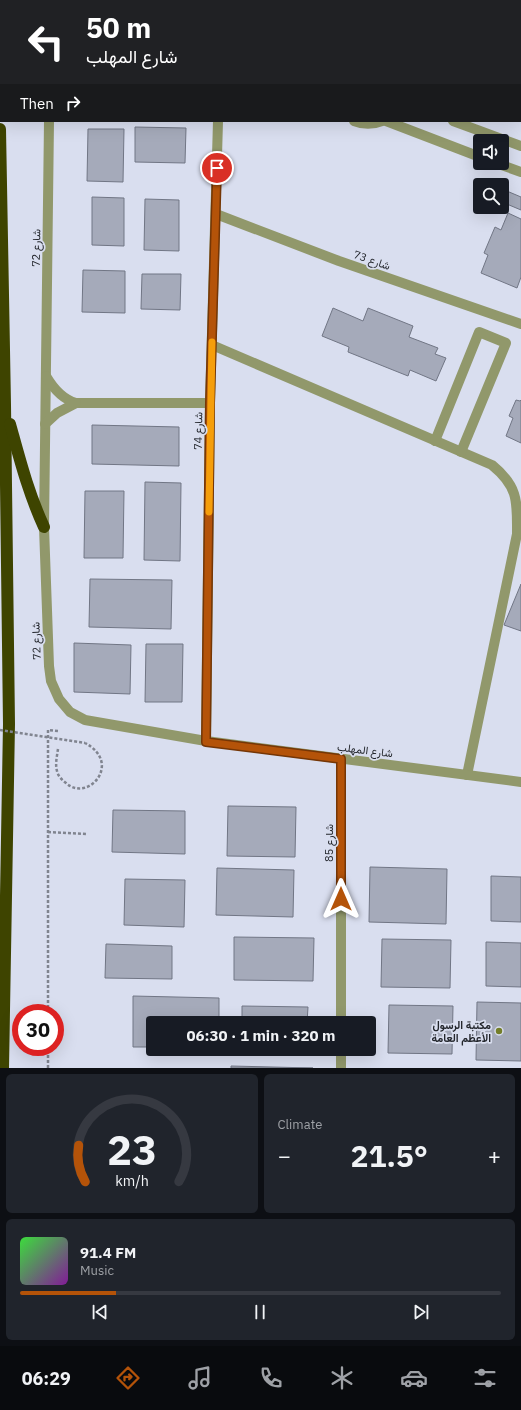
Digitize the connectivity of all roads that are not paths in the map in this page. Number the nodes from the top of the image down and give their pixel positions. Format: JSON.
{"nodes":[{"id":1,"x":49,"y":122,"type":"edge"},
{"id":2,"x":218,"y":122,"type":"edge"},
{"id":3,"x":357,"y":122,"type":"edge"},
{"id":4,"x":378,"y":122,"type":"edge"},
{"id":5,"x":389,"y":122,"type":"edge"},
{"id":6,"x":456,"y":122,"type":"edge"},
{"id":7,"x":0,"y":129,"type":"edge"},
{"id":8,"x":521,"y":146,"type":"edge"},
{"id":9,"x":473,"y":154,"type":"edge"},
{"id":10,"x":509,"y":168,"type":"edge"},
{"id":11,"x":521,"y":172,"type":"edge"},
{"id":12,"x":216,"y":214,"type":"junction"},
{"id":13,"x":521,"y":324,"type":"edge"},
{"id":14,"x":212,"y":345,"type":"junction"},
{"id":15,"x":46,"y":376,"type":"junction"},
{"id":16,"x":76,"y":403,"type":"junction"},
{"id":17,"x":210,"y":403,"type":"junction"},
{"id":18,"x":5,"y":405,"type":"junction"},
{"id":19,"x":45,"y":424,"type":"junction"},
{"id":20,"x":435,"y":441,"type":"junction"},
{"id":21,"x":461,"y":452,"type":"junction"},
{"id":22,"x":44,"y":527,"type":"junction"},
{"id":23,"x":206,"y":742,"type":"junction"},
{"id":24,"x":341,"y":759,"type":"junction"},
{"id":25,"x":467,"y":775,"type":"junction"},
{"id":26,"x":521,"y":782,"type":"edge"},
{"id":27,"x":341,"y":1016,"type":"edge"},
{"id":28,"x":341,"y":1056,"type":"edge"},
{"id":29,"x":3,"y":1068,"type":"edge"},
{"id":30,"x":341,"y":1068,"type":"edge"}],
"edges":[{"from":1,"to":15,"type":"street","name":"شارع 72"},
{"from":2,"to":12,"type":"street","name":"شارع 74"},
{"from":3,"to":4,"type":"street"},
{"from":5,"to":9,"type":"street"},
{"from":6,"to":8,"type":"street"},
{"from":7,"to":18,"type":"highway"},
{"from":10,"to":11,"type":"street"},
{"from":12,"to":13,"type":"street","name":"شارع 73"},
{"from":12,"to":14,"type":"street","name":"شارع 74"},
{"from":14,"to":17,"type":"street","name":"شارع 74"},
{"from":14,"to":20,"type":"street"},
{"from":15,"to":16,"type":"street"},
{"from":15,"to":19,"type":"street","name":"شارع 72"},
{"from":16,"to":17,"type":"street"},
{"from":16,"to":19,"type":"street"},
{"from":17,"to":23,"type":"street","name":"شارع 74"},
{"from":18,"to":22,"type":"highway"},
{"from":18,"to":29,"type":"highway"},
{"from":19,"to":22,"type":"street","name":"شارع 72"},
{"from":20,"to":21,"type":"street"},
{"from":20,"to":21,"type":"street"},
{"from":21,"to":25,"type":"street"},
{"from":22,"to":23,"type":"street","name":"شارع 72"},
{"from":23,"to":24,"type":"street","name":"شارع المهلب"},
{"from":24,"to":25,"type":"street","name":"شارع المهلب"},
{"from":24,"to":27,"type":"street","name":"شارع 85"},
{"from":25,"to":26,"type":"street","name":"شارع المهلب"},
{"from":28,"to":30,"type":"street"}]}
